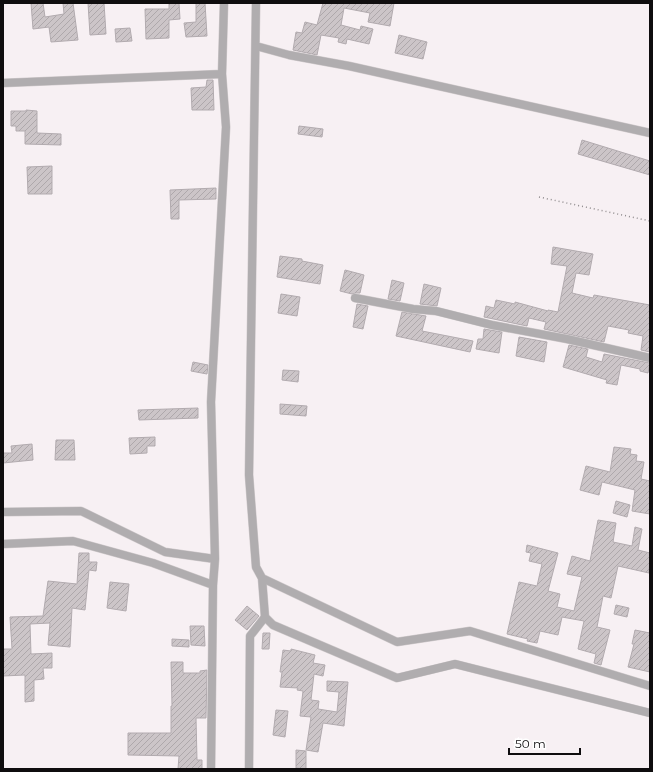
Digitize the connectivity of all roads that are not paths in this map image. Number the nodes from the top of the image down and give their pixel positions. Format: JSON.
{"nodes":[{"id":1,"x":224,"y":3,"type":"edge"},
{"id":2,"x":256,"y":3,"type":"edge"},
{"id":3,"x":256,"y":46,"type":"junction"},
{"id":4,"x":222,"y":74,"type":"junction"},
{"id":5,"x":3,"y":83,"type":"edge"},
{"id":6,"x":650,"y":133,"type":"edge"},
{"id":7,"x":355,"y":298,"type":"dead end"},
{"id":8,"x":650,"y":358,"type":"edge"},
{"id":9,"x":3,"y":512,"type":"edge"},
{"id":10,"x":3,"y":544,"type":"edge"},
{"id":11,"x":215,"y":559,"type":"junction"},
{"id":12,"x":262,"y":578,"type":"junction"},
{"id":13,"x":213,"y":585,"type":"junction"},
{"id":14,"x":265,"y":617,"type":"junction"},
{"id":15,"x":650,"y":686,"type":"edge"},
{"id":16,"x":650,"y":713,"type":"edge"},
{"id":17,"x":211,"y":769,"type":"edge"},
{"id":18,"x":249,"y":769,"type":"edge"}],
"edges":[{"from":1,"to":4,"type":"street"},
{"from":2,"to":3,"type":"street"},
{"from":3,"to":6,"type":"street"},
{"from":3,"to":12,"type":"street"},
{"from":4,"to":5,"type":"street"},
{"from":4,"to":11,"type":"street"},
{"from":7,"to":8,"type":"street"},
{"from":9,"to":11,"type":"street"},
{"from":10,"to":13,"type":"street"},
{"from":11,"to":13,"type":"street"},
{"from":12,"to":14,"type":"street"},
{"from":12,"to":15,"type":"street"},
{"from":13,"to":17,"type":"street"},
{"from":14,"to":16,"type":"street"},
{"from":14,"to":18,"type":"street"}]}
